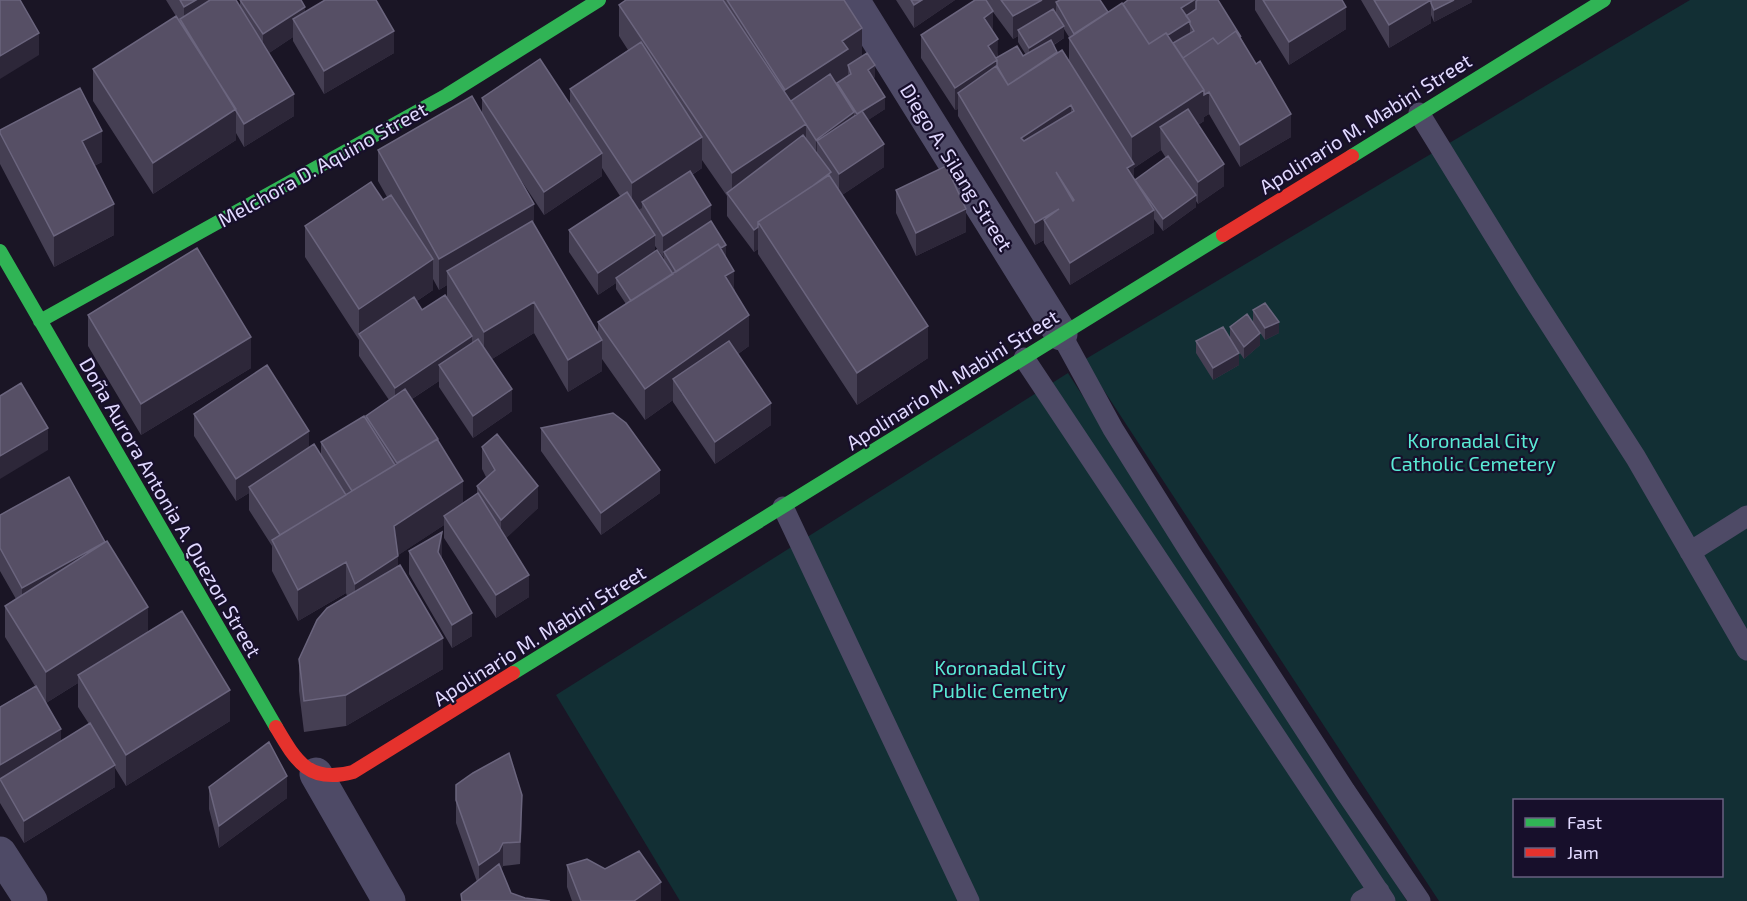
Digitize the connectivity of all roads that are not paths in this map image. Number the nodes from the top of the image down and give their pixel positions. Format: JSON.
{"nodes":[{"id":1,"x":599,"y":0,"type":"edge"},
{"id":2,"x":854,"y":0,"type":"edge"},
{"id":3,"x":1604,"y":0,"type":"edge"},
{"id":4,"x":1419,"y":113,"type":"junction"},
{"id":5,"x":2,"y":259,"type":"edge"},
{"id":6,"x":40,"y":321,"type":"junction"},
{"id":7,"x":1061,"y":334,"type":"junction"},
{"id":8,"x":1024,"y":358,"type":"junction"},
{"id":9,"x":783,"y":507,"type":"junction"},
{"id":10,"x":1747,"y":516,"type":"edge"},
{"id":11,"x":1690,"y":552,"type":"junction"},
{"id":12,"x":1747,"y":650,"type":"edge"},
{"id":13,"x":316,"y":774,"type":"junction"},
{"id":14,"x":0,"y":854,"type":"edge"},
{"id":15,"x":1375,"y":898,"type":"edge"},
{"id":16,"x":31,"y":901,"type":"edge"},
{"id":17,"x":389,"y":901,"type":"edge"},
{"id":18,"x":969,"y":901,"type":"edge"},
{"id":19,"x":1420,"y":901,"type":"edge"}],
"edges":[{"from":1,"to":6,"type":"street","name":"Melchora D. Aquino Street"},
{"from":2,"to":7,"type":"street","name":"Diego A. Silang Street"},
{"from":3,"to":4,"type":"street","name":"Apolinario M. Mabini Street"},
{"from":4,"to":7,"type":"street","name":"Apolinario M. Mabini Street"},
{"from":4,"to":11,"type":"lane"},
{"from":5,"to":6,"type":"street","name":"Doña Aurora Antonia A. Quezon Street"},
{"from":6,"to":13,"type":"street","name":"Doña Aurora Antonia A. Quezon Street"},
{"from":7,"to":8,"type":"street","name":"Apolinario M. Mabini Street"},
{"from":7,"to":19,"type":"lane"},
{"from":8,"to":9,"type":"street","name":"Apolinario M. Mabini Street"},
{"from":8,"to":15,"type":"lane"},
{"from":9,"to":13,"type":"street","name":"Apolinario M. Mabini Street"},
{"from":9,"to":18,"type":"lane"},
{"from":10,"to":11,"type":"lane"},
{"from":11,"to":12,"type":"lane"},
{"from":13,"to":17,"type":"street"},
{"from":14,"to":16,"type":"street"}]}
